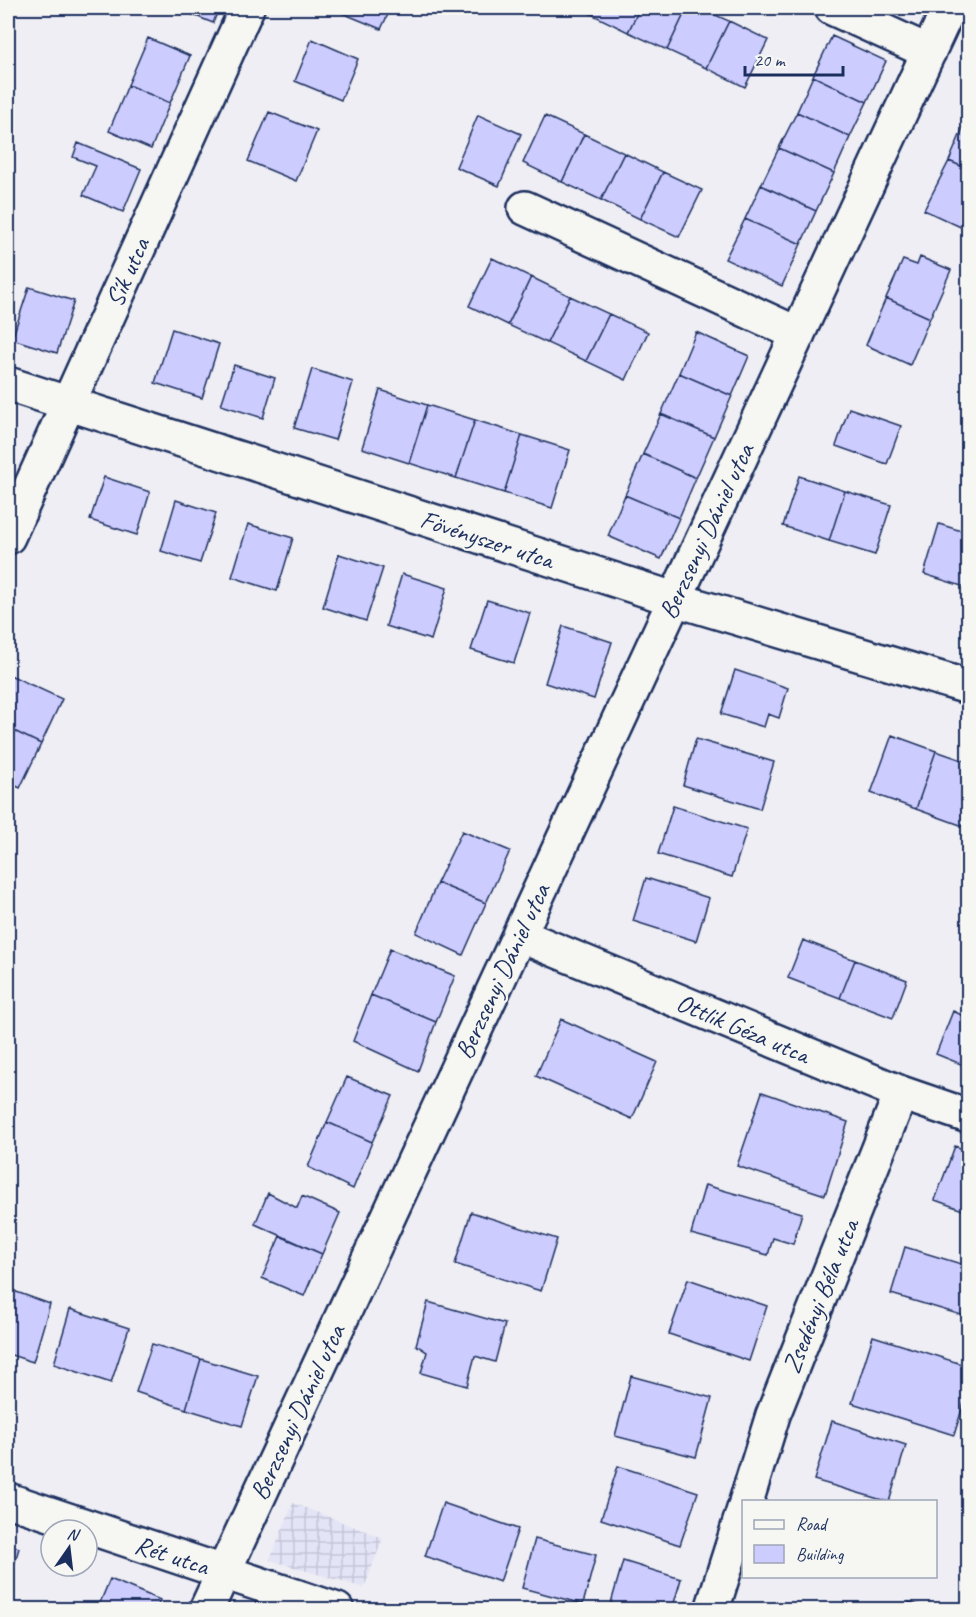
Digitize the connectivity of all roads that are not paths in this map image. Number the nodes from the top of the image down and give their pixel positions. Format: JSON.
{"nodes":[{"id":1,"x":247,"y":8,"type":"edge"},
{"id":2,"x":832,"y":8,"type":"edge"},
{"id":3,"x":949,"y":8,"type":"edge"},
{"id":4,"x":929,"y":52,"type":"junction"},
{"id":5,"x":525,"y":208,"type":"dead end"},
{"id":6,"x":798,"y":334,"type":"junction"},
{"id":7,"x":8,"y":384,"type":"edge"},
{"id":8,"x":68,"y":403,"type":"junction"},
{"id":9,"x":8,"y":537,"type":"edge"},
{"id":10,"x":674,"y":599,"type":"junction"},
{"id":11,"x":969,"y":687,"type":"edge"},
{"id":12,"x":519,"y":935,"type":"junction"},
{"id":13,"x":901,"y":1093,"type":"junction"},
{"id":14,"x":969,"y":1116,"type":"edge"},
{"id":15,"x":8,"y":1500,"type":"edge"},
{"id":16,"x":747,"y":1500,"type":"edge"},
{"id":17,"x":742,"y":1515,"type":"edge"},
{"id":18,"x":223,"y":1572,"type":"junction"},
{"id":19,"x":206,"y":1610,"type":"edge"},
{"id":20,"x":337,"y":1610,"type":"edge"},
{"id":21,"x":712,"y":1610,"type":"edge"}],
"edges":[{"from":1,"to":8,"type":"street","name":"Sík utca"},
{"from":2,"to":4,"type":"street"},
{"from":3,"to":4,"type":"street","name":"Berzsenyi Dániel utca"},
{"from":4,"to":6,"type":"street","name":"Berzsenyi Dániel utca"},
{"from":5,"to":6,"type":"street"},
{"from":6,"to":10,"type":"street","name":"Berzsenyi Dániel utca"},
{"from":7,"to":8,"type":"street","name":"Fövényszer utca"},
{"from":8,"to":9,"type":"street","name":"Sík utca"},
{"from":8,"to":10,"type":"street","name":"Fövényszer utca"},
{"from":10,"to":11,"type":"street","name":"Fövényszer utca"},
{"from":10,"to":12,"type":"street","name":"Berzsenyi Dániel utca"},
{"from":12,"to":13,"type":"street","name":"Ottlik Géza utca"},
{"from":12,"to":18,"type":"street","name":"Berzsenyi Dániel utca"},
{"from":13,"to":14,"type":"street","name":"Ottlik Géza utca"},
{"from":13,"to":16,"type":"street","name":"Zsedényi Béla utca"},
{"from":15,"to":18,"type":"street","name":"Rét utca"},
{"from":17,"to":21,"type":"street"},
{"from":18,"to":19,"type":"street","name":"Berzsenyi Dániel utca"},
{"from":18,"to":20,"type":"street","name":"Rét utca"}]}
